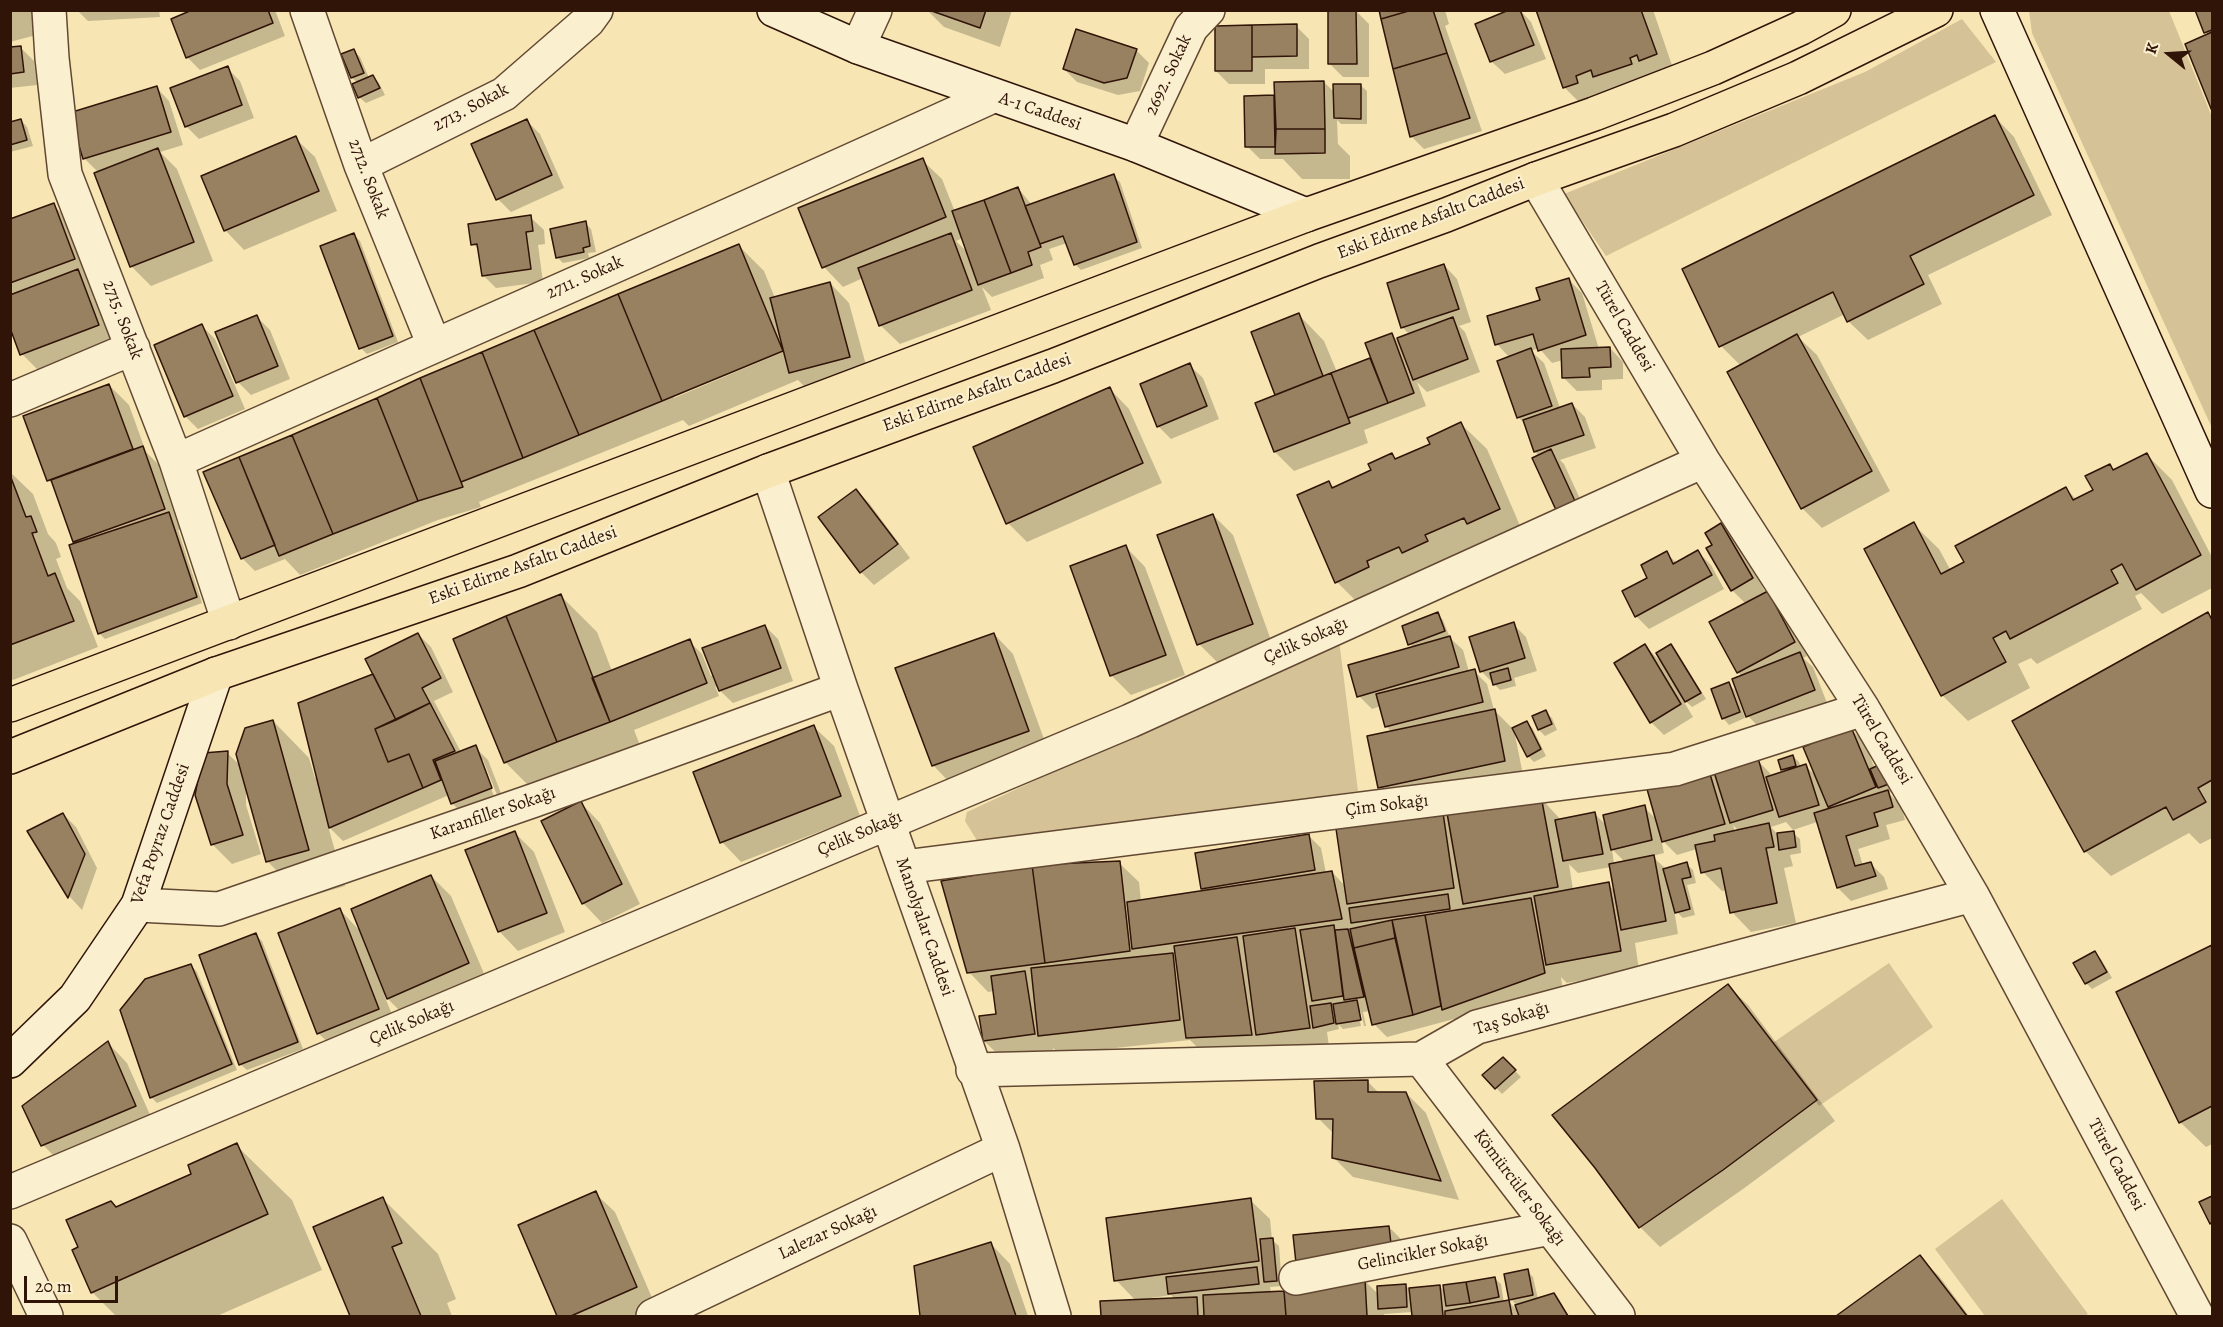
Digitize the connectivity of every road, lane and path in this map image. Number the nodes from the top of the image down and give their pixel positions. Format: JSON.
{"nodes":[{"id":1,"x":49,"y":10,"type":"edge"},
{"id":2,"x":307,"y":10,"type":"edge"},
{"id":3,"x":596,"y":10,"type":"edge"},
{"id":4,"x":774,"y":10,"type":"edge"},
{"id":5,"x":876,"y":10,"type":"edge"},
{"id":6,"x":1208,"y":10,"type":"edge"},
{"id":7,"x":1834,"y":10,"type":"edge"},
{"id":8,"x":1936,"y":10,"type":"edge"},
{"id":9,"x":1997,"y":10,"type":"edge"},
{"id":10,"x":858,"y":47,"type":"junction"},
{"id":11,"x":993,"y":96,"type":"junction"},
{"id":12,"x":1136,"y":145,"type":"junction"},
{"id":13,"x":361,"y":165,"type":"junction"},
{"id":14,"x":1536,"y":179,"type":"junction"},
{"id":15,"x":1306,"y":215,"type":"junction"},
{"id":16,"x":1319,"y":261,"type":"junction"},
{"id":17,"x":434,"y":345,"type":"junction"},
{"id":18,"x":133,"y":348,"type":"junction"},
{"id":19,"x":10,"y":400,"type":"edge"},
{"id":20,"x":176,"y":461,"type":"junction"},
{"id":21,"x":1703,"y":461,"type":"junction"},
{"id":22,"x":768,"y":471,"type":"junction"},
{"id":23,"x":2212,"y":491,"type":"edge"},
{"id":24,"x":230,"y":623,"type":"junction"},
{"id":25,"x":216,"y":674,"type":"junction"},
{"id":26,"x":842,"y":689,"type":"junction"},
{"id":27,"x":10,"y":705,"type":"edge"},
{"id":28,"x":1863,"y":709,"type":"junction"},
{"id":29,"x":10,"y":757,"type":"edge"},
{"id":30,"x":888,"y":822,"type":"junction"},
{"id":31,"x":904,"y":867,"type":"junction"},
{"id":32,"x":1972,"y":896,"type":"junction"},
{"id":33,"x":138,"y":905,"type":"junction"},
{"id":34,"x":1421,"y":1059,"type":"junction"},
{"id":35,"x":10,"y":1061,"type":"edge"},
{"id":36,"x":973,"y":1070,"type":"junction"},
{"id":37,"x":1002,"y":1149,"type":"junction"},
{"id":38,"x":10,"y":1192,"type":"edge"},
{"id":39,"x":1550,"y":1228,"type":"junction"},
{"id":40,"x":10,"y":1241,"type":"edge"},
{"id":41,"x":1296,"y":1278,"type":"dead end"},
{"id":42,"x":46,"y":1317,"type":"edge"},
{"id":43,"x":653,"y":1317,"type":"edge"},
{"id":44,"x":1054,"y":1317,"type":"edge"},
{"id":45,"x":1618,"y":1317,"type":"edge"},
{"id":46,"x":2197,"y":1317,"type":"edge"}],
"edges":[{"from":1,"to":18,"type":"street","name":"2715. Sokak"},
{"from":2,"to":13,"type":"street","name":"2712. Sokak"},
{"from":3,"to":13,"type":"street","name":"2713. Sokak"},
{"from":4,"to":10,"type":"street","name":"A-1 Caddesi"},
{"from":5,"to":10,"type":"street"},
{"from":6,"to":12,"type":"street","name":"2692. Sokak"},
{"from":7,"to":15,"type":"main road"},
{"from":8,"to":14,"type":"main road","name":"Eski Edirne Asfaltı Caddesi"},
{"from":9,"to":23,"type":"street"},
{"from":10,"to":11,"type":"street","name":"A-1 Caddesi"},
{"from":11,"to":12,"type":"street","name":"A-1 Caddesi"},
{"from":11,"to":17,"type":"street","name":"2711. Sokak"},
{"from":12,"to":15,"type":"street","name":"A-1 Caddesi"},
{"from":13,"to":17,"type":"street","name":"2712. Sokak"},
{"from":14,"to":16,"type":"main road","name":"Eski Edirne Asfaltı Caddesi"},
{"from":14,"to":21,"type":"street","name":"Türel Caddesi"},
{"from":15,"to":16,"type":"main road"},
{"from":15,"to":24,"type":"main road"},
{"from":16,"to":22,"type":"main road","name":"Eski Edirne Asfaltı Caddesi"},
{"from":17,"to":20,"type":"street","name":"2711. Sokak"},
{"from":18,"to":19,"type":"street"},
{"from":18,"to":20,"type":"street","name":"2715. Sokak"},
{"from":20,"to":24,"type":"street","name":"2715. Sokak"},
{"from":21,"to":28,"type":"street","name":"Türel Caddesi"},
{"from":21,"to":30,"type":"street","name":"Çelik Sokağı"},
{"from":22,"to":25,"type":"main road","name":"Eski Edirne Asfaltı Caddesi"},
{"from":22,"to":26,"type":"street","name":"Manolyalar Caddesi"},
{"from":24,"to":25,"type":"main road"},
{"from":24,"to":27,"type":"main road"},
{"from":25,"to":29,"type":"main road","name":"Eski Edirne Asfaltı Caddesi"},
{"from":25,"to":33,"type":"street","name":"Vefa Poyraz Caddesi"},
{"from":26,"to":30,"type":"street","name":"Manolyalar Caddesi"},
{"from":26,"to":33,"type":"street","name":"Karanfiller Sokağı"},
{"from":28,"to":31,"type":"street","name":"Çim Sokağı"},
{"from":28,"to":32,"type":"street","name":"Türel Caddesi"},
{"from":30,"to":31,"type":"street","name":"Manolyalar Caddesi"},
{"from":30,"to":38,"type":"street","name":"Çelik Sokağı"},
{"from":31,"to":36,"type":"street","name":"Manolyalar Caddesi"},
{"from":32,"to":34,"type":"street","name":"Taş Sokağı"},
{"from":32,"to":46,"type":"street","name":"Türel Caddesi"},
{"from":33,"to":35,"type":"street","name":"Vefa Poyraz Caddesi"},
{"from":34,"to":36,"type":"street","name":"Taş Sokağı"},
{"from":34,"to":39,"type":"street","name":"Kömürcüler Sokağı"},
{"from":36,"to":37,"type":"street","name":"Manolyalar Caddesi"},
{"from":37,"to":43,"type":"street","name":"Lalezar Sokağı"},
{"from":37,"to":44,"type":"street","name":"Manolyalar Caddesi"},
{"from":39,"to":41,"type":"street","name":"Gelincikler Sokağı"},
{"from":39,"to":45,"type":"street","name":"Kömürcüler Sokağı"},
{"from":40,"to":42,"type":"street"}]}
